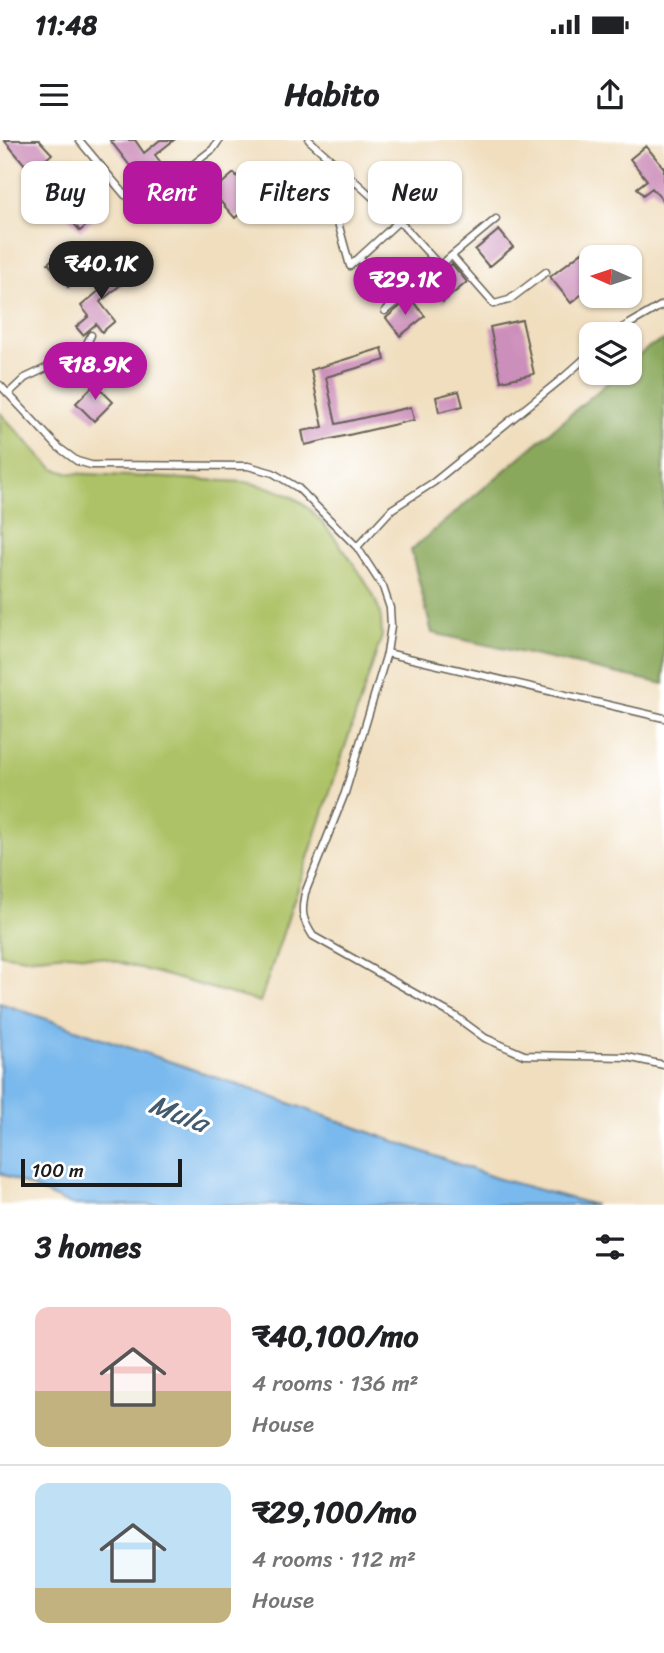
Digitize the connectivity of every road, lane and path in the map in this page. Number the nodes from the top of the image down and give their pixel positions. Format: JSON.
{"nodes":[{"id":1,"x":79,"y":140,"type":"edge"},
{"id":2,"x":219,"y":140,"type":"edge"},
{"id":3,"x":309,"y":140,"type":"edge"},
{"id":4,"x":333,"y":161,"type":"edge"},
{"id":5,"x":354,"y":180,"type":"edge"},
{"id":6,"x":368,"y":193,"type":"edge"},
{"id":7,"x":496,"y":219,"type":"dead end"},
{"id":8,"x":338,"y":224,"type":"edge"},
{"id":9,"x":396,"y":224,"type":"edge"},
{"id":10,"x":402,"y":224,"type":"edge"},
{"id":11,"x":452,"y":256,"type":"junction"},
{"id":12,"x":359,"y":258,"type":"junction"},
{"id":13,"x":440,"y":266,"type":"junction"},
{"id":14,"x":546,"y":272,"type":"dead end"},
{"id":15,"x":399,"y":299,"type":"junction"},
{"id":16,"x":664,"y":304,"type":"edge"},
{"id":17,"x":385,"y":311,"type":"dead end"},
{"id":18,"x":633,"y":322,"type":"edge"},
{"id":19,"x":90,"y":335,"type":"dead end"},
{"id":20,"x":579,"y":364,"type":"edge"},
{"id":21,"x":0,"y":385,"type":"edge"},
{"id":22,"x":8,"y":394,"type":"junction"},
{"id":23,"x":357,"y":547,"type":"junction"},
{"id":24,"x":387,"y":653,"type":"junction"},
{"id":25,"x":664,"y":718,"type":"edge"},
{"id":26,"x":664,"y":1065,"type":"edge"}],
"edges":[{"from":1,"to":2,"type":"lane"},
{"from":3,"to":4,"type":"lane"},
{"from":5,"to":6,"type":"lane"},
{"from":7,"to":11,"type":"lane"},
{"from":8,"to":12,"type":"lane"},
{"from":9,"to":12,"type":"lane"},
{"from":10,"to":13,"type":"lane"},
{"from":11,"to":13,"type":"lane"},
{"from":11,"to":14,"type":"lane"},
{"from":12,"to":15,"type":"lane"},
{"from":13,"to":15,"type":"lane"},
{"from":15,"to":17,"type":"lane"},
{"from":16,"to":18,"type":"lane"},
{"from":19,"to":22,"type":"lane"},
{"from":20,"to":23,"type":"lane"},
{"from":21,"to":22,"type":"lane"},
{"from":22,"to":23,"type":"lane"},
{"from":23,"to":24,"type":"lane"},
{"from":24,"to":25,"type":"lane"},
{"from":24,"to":26,"type":"lane"}]}
